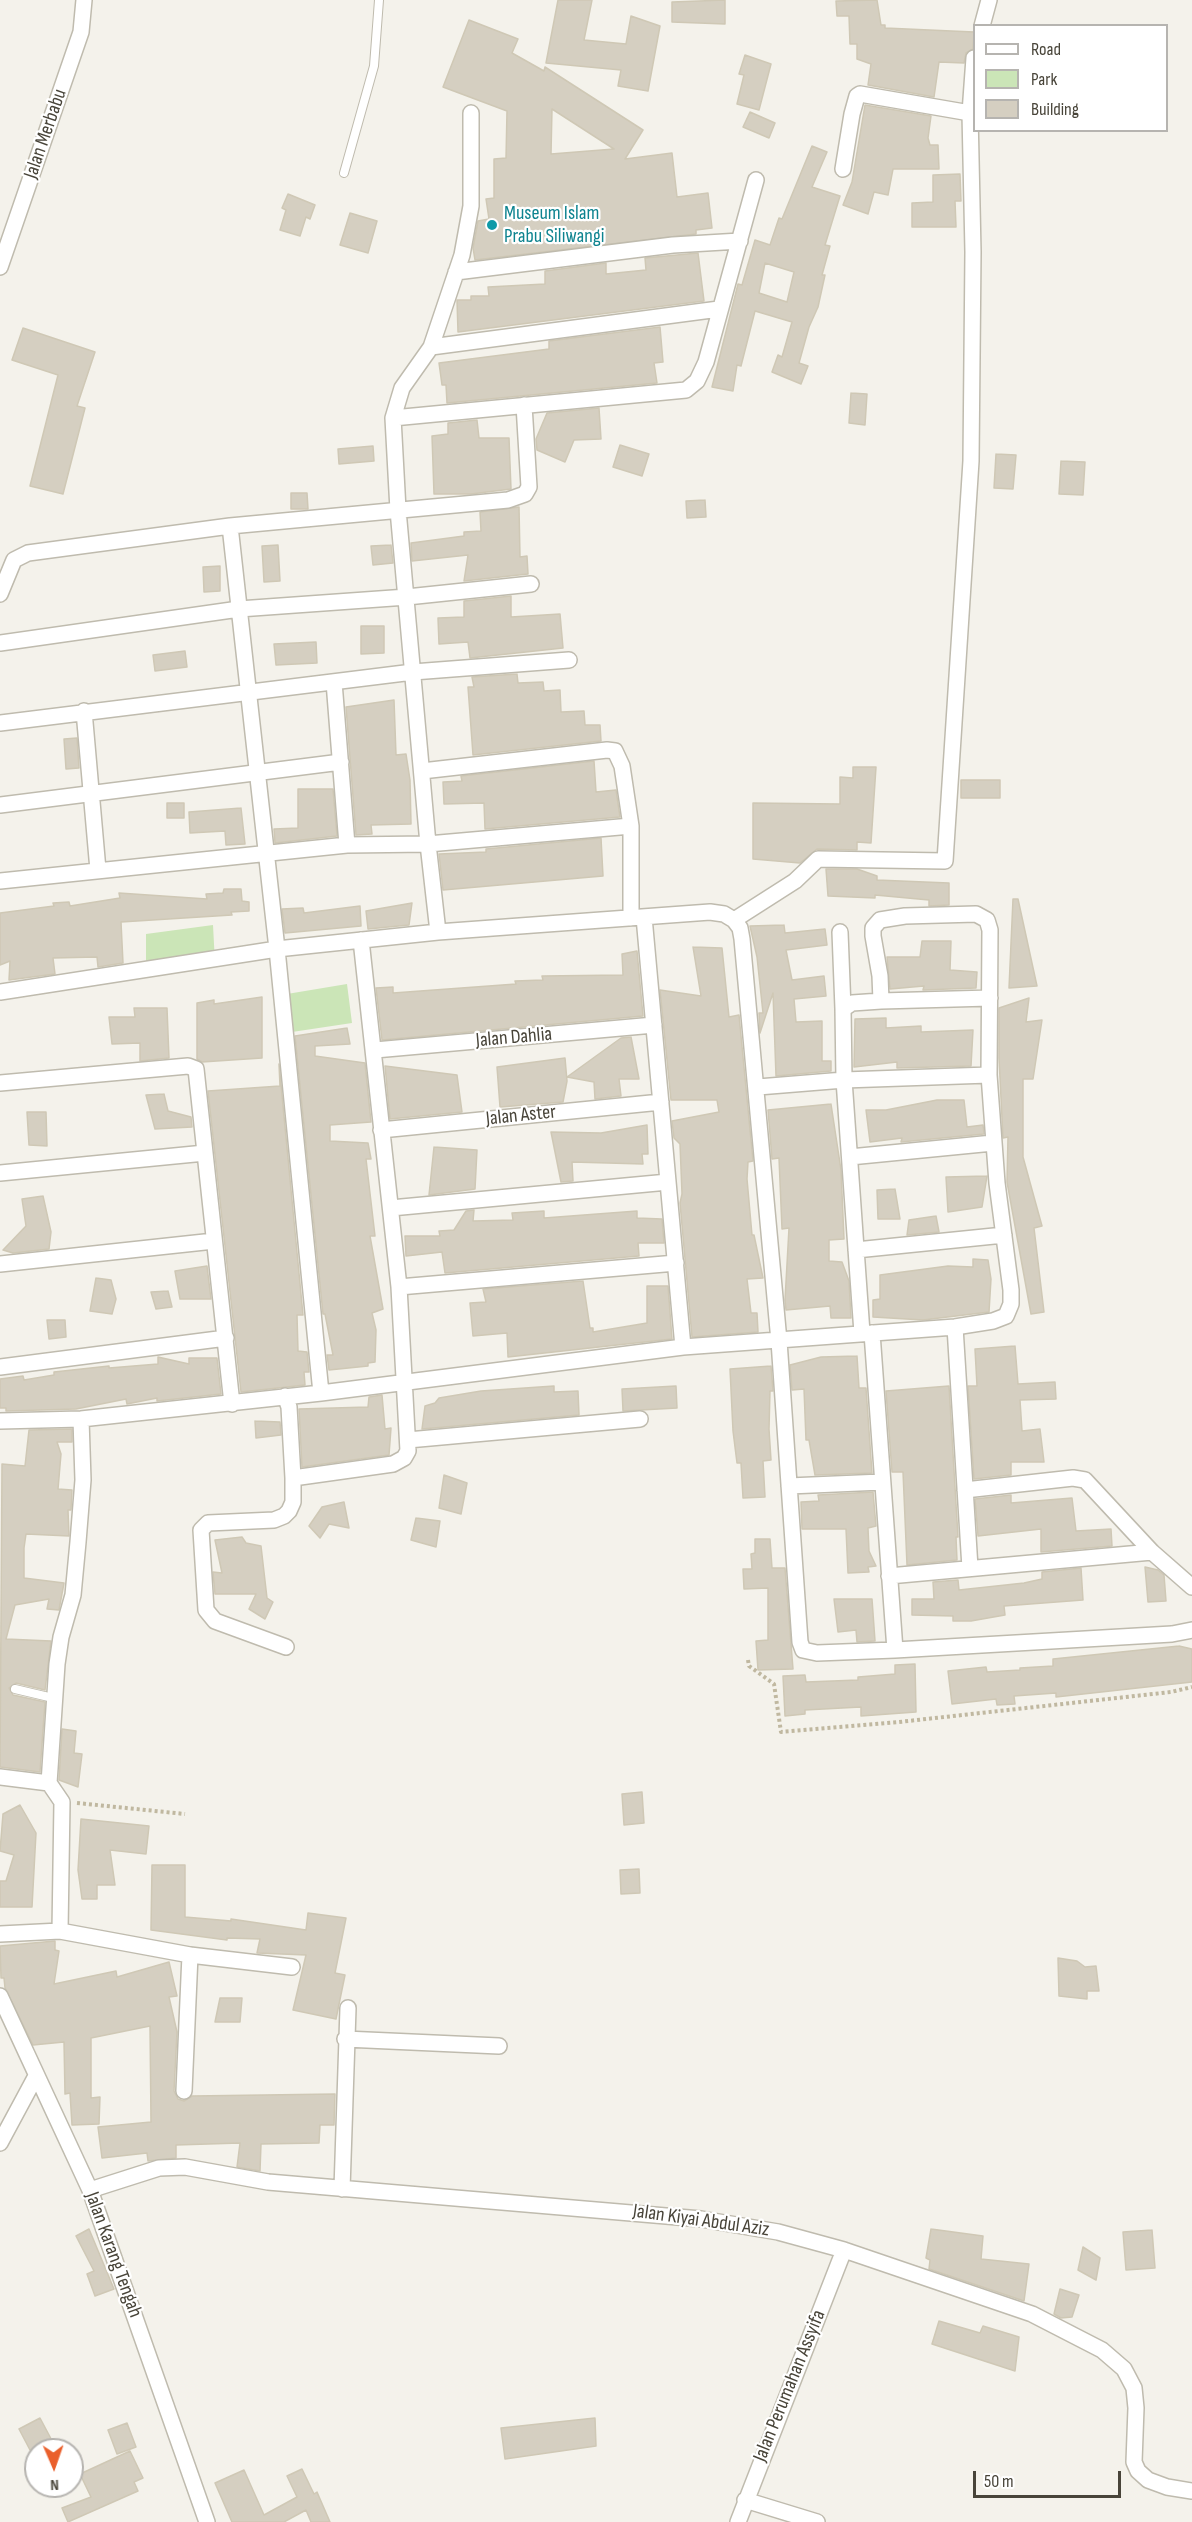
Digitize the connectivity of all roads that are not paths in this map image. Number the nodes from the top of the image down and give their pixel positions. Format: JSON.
{"nodes":[{"id":1,"x":84,"y":0,"type":"edge"},
{"id":2,"x":379,"y":0,"type":"edge"},
{"id":3,"x":989,"y":0,"type":"edge"},
{"id":4,"x":983,"y":24,"type":"edge"},
{"id":5,"x":973,"y":80,"type":"edge"},
{"id":6,"x":471,"y":113,"type":"dead end"},
{"id":7,"x":970,"y":113,"type":"junction"},
{"id":8,"x":843,"y":169,"type":"dead end"},
{"id":9,"x":344,"y":173,"type":"dead end"},
{"id":10,"x":756,"y":180,"type":"dead end"},
{"id":11,"x":740,"y":242,"type":"junction"},
{"id":12,"x":0,"y":267,"type":"edge"},
{"id":13,"x":456,"y":272,"type":"junction"},
{"id":14,"x":718,"y":309,"type":"junction"},
{"id":15,"x":430,"y":347,"type":"junction"},
{"id":16,"x":524,"y":405,"type":"junction"},
{"id":17,"x":393,"y":418,"type":"junction"},
{"id":18,"x":398,"y":510,"type":"junction"},
{"id":19,"x":230,"y":526,"type":"junction"},
{"id":20,"x":531,"y":584,"type":"dead end"},
{"id":21,"x":0,"y":594,"type":"edge"},
{"id":22,"x":407,"y":597,"type":"junction"},
{"id":23,"x":239,"y":609,"type":"junction"},
{"id":24,"x":0,"y":643,"type":"edge"},
{"id":25,"x":569,"y":660,"type":"dead end"},
{"id":26,"x":413,"y":672,"type":"junction"},
{"id":27,"x":334,"y":682,"type":"junction"},
{"id":28,"x":248,"y":693,"type":"junction"},
{"id":29,"x":84,"y":711,"type":"junction"},
{"id":30,"x":0,"y":723,"type":"edge"},
{"id":31,"x":341,"y":762,"type":"junction"},
{"id":32,"x":256,"y":771,"type":"junction"},
{"id":33,"x":422,"y":771,"type":"junction"},
{"id":34,"x":92,"y":793,"type":"junction"},
{"id":35,"x":0,"y":805,"type":"edge"},
{"id":36,"x":631,"y":826,"type":"junction"},
{"id":37,"x":428,"y":844,"type":"junction"},
{"id":38,"x":347,"y":845,"type":"junction"},
{"id":39,"x":266,"y":852,"type":"junction"},
{"id":40,"x":98,"y":870,"type":"junction"},
{"id":41,"x":0,"y":881,"type":"edge"},
{"id":42,"x":638,"y":917,"type":"junction"},
{"id":43,"x":734,"y":920,"type":"junction"},
{"id":44,"x":438,"y":932,"type":"junction"},
{"id":45,"x":840,"y":932,"type":"dead end"},
{"id":46,"x":361,"y":940,"type":"junction"},
{"id":47,"x":277,"y":949,"type":"junction"},
{"id":48,"x":0,"y":992,"type":"edge"},
{"id":49,"x":990,"y":998,"type":"junction"},
{"id":50,"x":881,"y":1001,"type":"junction"},
{"id":51,"x":843,"y":1009,"type":"junction"},
{"id":52,"x":654,"y":1026,"type":"junction"},
{"id":53,"x":375,"y":1050,"type":"junction"},
{"id":54,"x":988,"y":1075,"type":"junction"},
{"id":55,"x":844,"y":1080,"type":"junction"},
{"id":56,"x":0,"y":1083,"type":"edge"},
{"id":57,"x":758,"y":1087,"type":"junction"},
{"id":58,"x":661,"y":1102,"type":"junction"},
{"id":59,"x":381,"y":1130,"type":"junction"},
{"id":60,"x":993,"y":1143,"type":"junction"},
{"id":61,"x":205,"y":1153,"type":"junction"},
{"id":62,"x":850,"y":1157,"type":"junction"},
{"id":63,"x":0,"y":1173,"type":"edge"},
{"id":64,"x":668,"y":1182,"type":"junction"},
{"id":65,"x":391,"y":1209,"type":"junction"},
{"id":66,"x":1004,"y":1235,"type":"junction"},
{"id":67,"x":214,"y":1241,"type":"junction"},
{"id":68,"x":856,"y":1250,"type":"junction"},
{"id":69,"x":676,"y":1263,"type":"junction"},
{"id":70,"x":0,"y":1264,"type":"edge"},
{"id":71,"x":399,"y":1287,"type":"junction"},
{"id":72,"x":955,"y":1328,"type":"junction"},
{"id":73,"x":867,"y":1333,"type":"junction"},
{"id":74,"x":226,"y":1338,"type":"junction"},
{"id":75,"x":778,"y":1341,"type":"junction"},
{"id":76,"x":682,"y":1347,"type":"junction"},
{"id":77,"x":0,"y":1367,"type":"edge"},
{"id":78,"x":406,"y":1380,"type":"junction"},
{"id":79,"x":321,"y":1393,"type":"junction"},
{"id":80,"x":285,"y":1396,"type":"junction"},
{"id":81,"x":232,"y":1404,"type":"junction"},
{"id":82,"x":81,"y":1419,"type":"junction"},
{"id":83,"x":640,"y":1419,"type":"dead end"},
{"id":84,"x":0,"y":1420,"type":"edge"},
{"id":85,"x":408,"y":1440,"type":"junction"},
{"id":86,"x":293,"y":1478,"type":"junction"},
{"id":87,"x":882,"y":1482,"type":"junction"},
{"id":88,"x":789,"y":1486,"type":"junction"},
{"id":89,"x":965,"y":1490,"type":"junction"},
{"id":90,"x":1152,"y":1552,"type":"junction"},
{"id":91,"x":970,"y":1568,"type":"junction"},
{"id":92,"x":889,"y":1576,"type":"junction"},
{"id":93,"x":1192,"y":1587,"type":"edge"},
{"id":94,"x":1192,"y":1630,"type":"edge"},
{"id":95,"x":286,"y":1647,"type":"dead end"},
{"id":96,"x":895,"y":1650,"type":"junction"},
{"id":97,"x":15,"y":1689,"type":"dead end"},
{"id":98,"x":53,"y":1698,"type":"junction"},
{"id":99,"x":0,"y":1777,"type":"edge"},
{"id":100,"x":49,"y":1783,"type":"junction"},
{"id":101,"x":60,"y":1931,"type":"junction"},
{"id":102,"x":0,"y":1934,"type":"edge"},
{"id":103,"x":190,"y":1955,"type":"junction"},
{"id":104,"x":292,"y":1967,"type":"dead end"},
{"id":105,"x":0,"y":1996,"type":"edge"},
{"id":106,"x":348,"y":2008,"type":"dead end"},
{"id":107,"x":345,"y":2039,"type":"junction"},
{"id":108,"x":499,"y":2046,"type":"dead end"},
{"id":109,"x":36,"y":2076,"type":"junction"},
{"id":110,"x":184,"y":2091,"type":"dead end"},
{"id":111,"x":0,"y":2143,"type":"edge"},
{"id":112,"x":342,"y":2189,"type":"junction"},
{"id":113,"x":90,"y":2190,"type":"junction"},
{"id":114,"x":844,"y":2250,"type":"junction"},
{"id":115,"x":1192,"y":2491,"type":"edge"},
{"id":116,"x":745,"y":2500,"type":"junction"},
{"id":117,"x":207,"y":2522,"type":"edge"},
{"id":118,"x":738,"y":2522,"type":"edge"},
{"id":119,"x":817,"y":2522,"type":"edge"}],
"edges":[{"from":1,"to":12,"type":"street","name":"Jalan Merbabu"},
{"from":2,"to":9,"type":"lane"},
{"from":3,"to":4,"type":"street"},
{"from":5,"to":7,"type":"street"},
{"from":6,"to":13,"type":"street"},
{"from":7,"to":8,"type":"street"},
{"from":7,"to":43,"type":"street"},
{"from":10,"to":11,"type":"street"},
{"from":11,"to":13,"type":"street"},
{"from":11,"to":14,"type":"street"},
{"from":13,"to":15,"type":"street"},
{"from":14,"to":15,"type":"street"},
{"from":14,"to":16,"type":"street"},
{"from":15,"to":17,"type":"street"},
{"from":16,"to":17,"type":"street"},
{"from":16,"to":18,"type":"street"},
{"from":17,"to":18,"type":"street"},
{"from":18,"to":19,"type":"street"},
{"from":18,"to":22,"type":"street"},
{"from":19,"to":21,"type":"street"},
{"from":19,"to":23,"type":"street"},
{"from":20,"to":22,"type":"street"},
{"from":22,"to":23,"type":"street"},
{"from":22,"to":26,"type":"street"},
{"from":23,"to":24,"type":"street"},
{"from":23,"to":28,"type":"street"},
{"from":25,"to":26,"type":"street"},
{"from":26,"to":27,"type":"street"},
{"from":26,"to":33,"type":"street"},
{"from":27,"to":28,"type":"street"},
{"from":27,"to":31,"type":"street"},
{"from":28,"to":29,"type":"street"},
{"from":28,"to":32,"type":"street"},
{"from":29,"to":30,"type":"street"},
{"from":29,"to":34,"type":"street"},
{"from":31,"to":32,"type":"street"},
{"from":31,"to":38,"type":"street"},
{"from":32,"to":34,"type":"street"},
{"from":32,"to":39,"type":"street"},
{"from":33,"to":36,"type":"street"},
{"from":33,"to":37,"type":"street"},
{"from":34,"to":35,"type":"street"},
{"from":34,"to":40,"type":"street"},
{"from":36,"to":37,"type":"street"},
{"from":36,"to":42,"type":"street"},
{"from":37,"to":38,"type":"street"},
{"from":37,"to":44,"type":"street"},
{"from":38,"to":39,"type":"street"},
{"from":39,"to":40,"type":"street"},
{"from":39,"to":47,"type":"street"},
{"from":40,"to":41,"type":"street"},
{"from":42,"to":43,"type":"street"},
{"from":42,"to":44,"type":"street"},
{"from":42,"to":52,"type":"street"},
{"from":43,"to":57,"type":"street"},
{"from":44,"to":46,"type":"street"},
{"from":45,"to":51,"type":"street"},
{"from":46,"to":47,"type":"street"},
{"from":46,"to":53,"type":"street"},
{"from":47,"to":48,"type":"street"},
{"from":47,"to":79,"type":"street"},
{"from":49,"to":50,"type":"street"},
{"from":49,"to":50,"type":"street"},
{"from":49,"to":54,"type":"street"},
{"from":50,"to":51,"type":"street"},
{"from":51,"to":55,"type":"street"},
{"from":52,"to":53,"type":"street","name":"Jalan Dahlia"},
{"from":52,"to":58,"type":"street"},
{"from":53,"to":59,"type":"street"},
{"from":54,"to":55,"type":"street"},
{"from":54,"to":60,"type":"street"},
{"from":55,"to":57,"type":"street"},
{"from":55,"to":62,"type":"street"},
{"from":56,"to":61,"type":"street"},
{"from":57,"to":75,"type":"street"},
{"from":58,"to":59,"type":"street","name":"Jalan Aster"},
{"from":58,"to":64,"type":"street"},
{"from":59,"to":65,"type":"street"},
{"from":60,"to":62,"type":"street"},
{"from":60,"to":66,"type":"street"},
{"from":61,"to":63,"type":"street"},
{"from":61,"to":67,"type":"street"},
{"from":62,"to":68,"type":"street"},
{"from":64,"to":65,"type":"street"},
{"from":64,"to":69,"type":"street"},
{"from":65,"to":71,"type":"street"},
{"from":66,"to":68,"type":"street"},
{"from":66,"to":72,"type":"street"},
{"from":67,"to":70,"type":"street"},
{"from":67,"to":74,"type":"street"},
{"from":68,"to":73,"type":"street"},
{"from":69,"to":71,"type":"street"},
{"from":69,"to":76,"type":"street"},
{"from":71,"to":78,"type":"street"},
{"from":72,"to":73,"type":"street"},
{"from":72,"to":89,"type":"street"},
{"from":73,"to":75,"type":"street"},
{"from":73,"to":87,"type":"street"},
{"from":74,"to":77,"type":"street"},
{"from":74,"to":81,"type":"street"},
{"from":75,"to":76,"type":"street"},
{"from":75,"to":88,"type":"street"},
{"from":76,"to":78,"type":"street"},
{"from":78,"to":79,"type":"street"},
{"from":78,"to":85,"type":"street"},
{"from":79,"to":80,"type":"street"},
{"from":80,"to":81,"type":"street"},
{"from":80,"to":86,"type":"street"},
{"from":81,"to":82,"type":"street"},
{"from":82,"to":84,"type":"street"},
{"from":82,"to":98,"type":"street"},
{"from":83,"to":85,"type":"street"},
{"from":85,"to":86,"type":"street"},
{"from":86,"to":95,"type":"street"},
{"from":87,"to":88,"type":"street"},
{"from":87,"to":92,"type":"street"},
{"from":88,"to":96,"type":"street"},
{"from":89,"to":90,"type":"street"},
{"from":89,"to":91,"type":"street"},
{"from":90,"to":91,"type":"street"},
{"from":90,"to":93,"type":"street"},
{"from":91,"to":92,"type":"street"},
{"from":92,"to":96,"type":"street"},
{"from":94,"to":96,"type":"street"},
{"from":97,"to":98,"type":"lane"},
{"from":98,"to":100,"type":"street"},
{"from":99,"to":100,"type":"street"},
{"from":100,"to":101,"type":"street"},
{"from":101,"to":102,"type":"street"},
{"from":101,"to":103,"type":"street"},
{"from":103,"to":104,"type":"street"},
{"from":103,"to":110,"type":"street"},
{"from":105,"to":109,"type":"street","name":"Jalan Karang Tengah"},
{"from":106,"to":107,"type":"street"},
{"from":107,"to":108,"type":"street"},
{"from":107,"to":112,"type":"street"},
{"from":109,"to":111,"type":"street"},
{"from":109,"to":113,"type":"street","name":"Jalan Karang Tengah"},
{"from":112,"to":113,"type":"street","name":"Jalan Kiyai Abdul Aziz"},
{"from":112,"to":114,"type":"street","name":"Jalan Kiyai Abdul Aziz"},
{"from":113,"to":117,"type":"street","name":"Jalan Karang Tengah"},
{"from":114,"to":115,"type":"street","name":"Jalan Kiyai Abdul Aziz"},
{"from":114,"to":116,"type":"street","name":"Jalan Perumahan Assyifa"},
{"from":116,"to":118,"type":"street","name":"Jalan Perumahan Assyifa"},
{"from":116,"to":119,"type":"street"}]}
